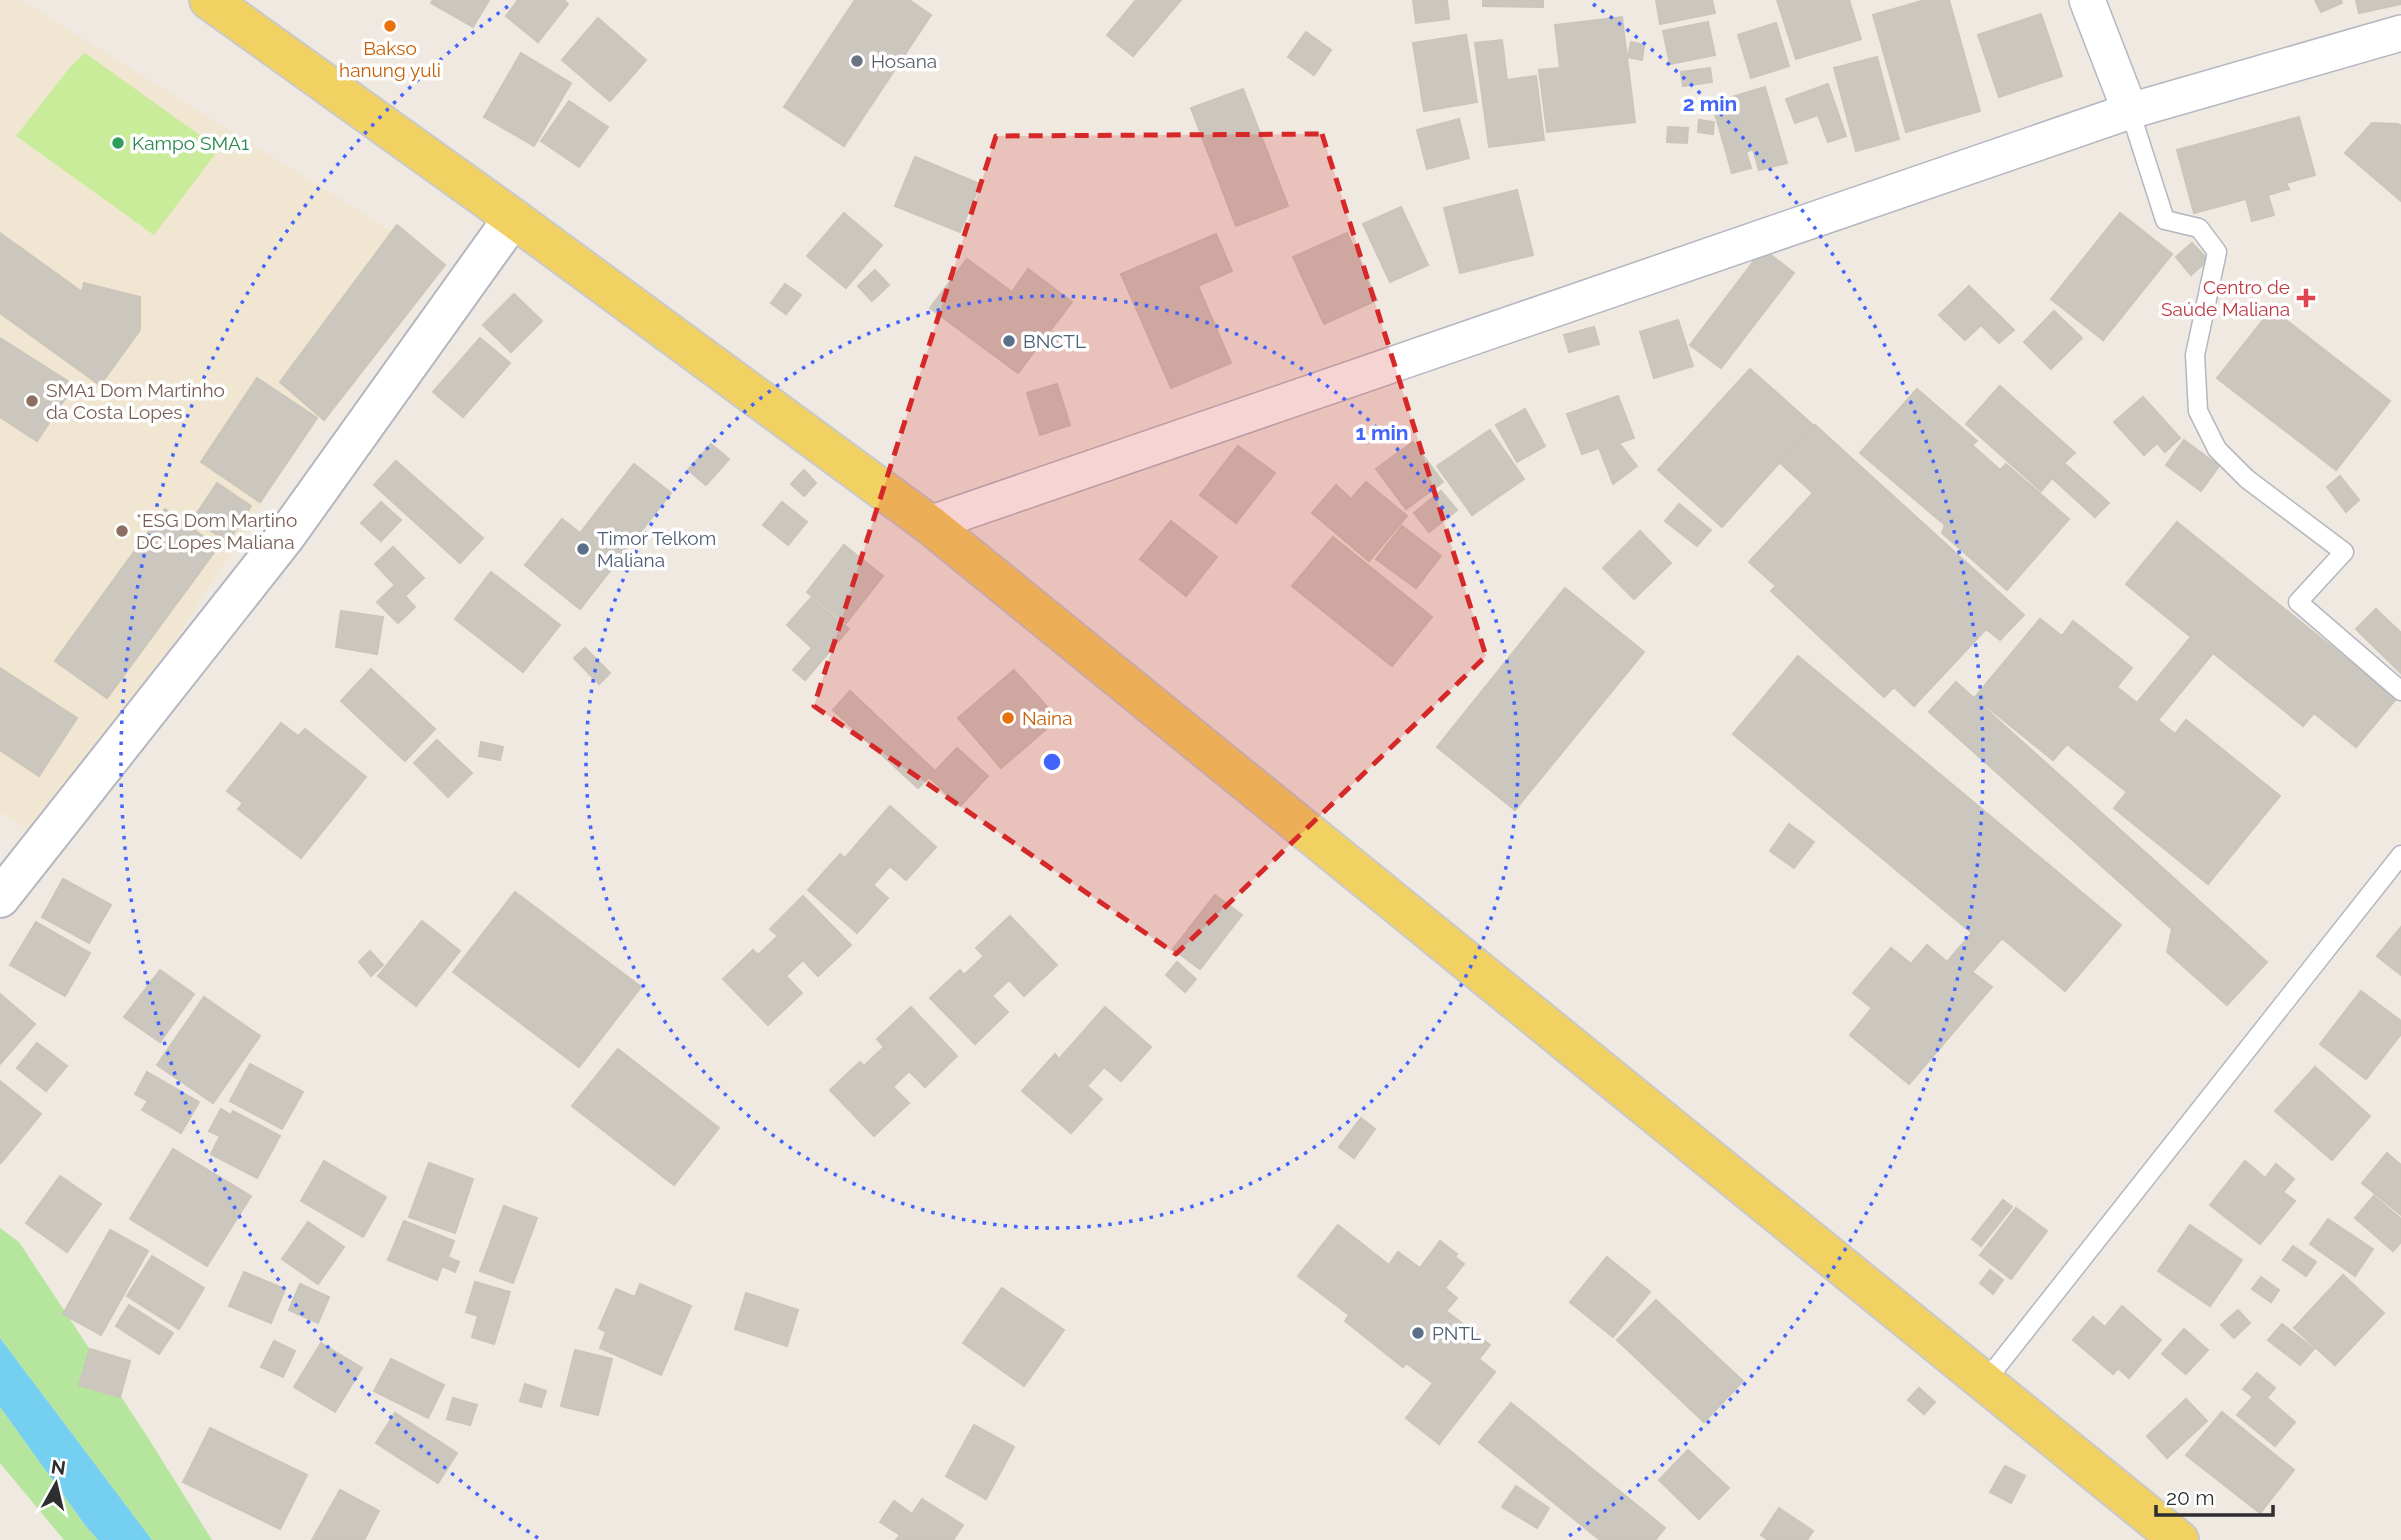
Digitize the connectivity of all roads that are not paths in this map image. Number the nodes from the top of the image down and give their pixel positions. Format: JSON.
{"nodes":[{"id":1,"x":209,"y":0,"type":"edge"},
{"id":2,"x":2087,"y":0,"type":"edge"},
{"id":3,"x":2401,"y":33,"type":"edge"},
{"id":4,"x":2130,"y":111,"type":"junction"},
{"id":5,"x":513,"y":218,"type":"junction"},
{"id":6,"x":929,"y":524,"type":"junction"},
{"id":7,"x":2401,"y":691,"type":"edge"},
{"id":8,"x":2401,"y":855,"type":"edge"},
{"id":9,"x":0,"y":898,"type":"edge"},
{"id":10,"x":1984,"y":1383,"type":"junction"},
{"id":11,"x":2179,"y":1540,"type":"edge"}],
"edges":[{"from":1,"to":5,"type":"main road"},
{"from":2,"to":4,"type":"street"},
{"from":3,"to":4,"type":"street"},
{"from":4,"to":6,"type":"street"},
{"from":4,"to":7,"type":"lane"},
{"from":5,"to":6,"type":"main road"},
{"from":5,"to":9,"type":"street"},
{"from":6,"to":10,"type":"main road"},
{"from":8,"to":10,"type":"lane"},
{"from":10,"to":11,"type":"main road"}]}
